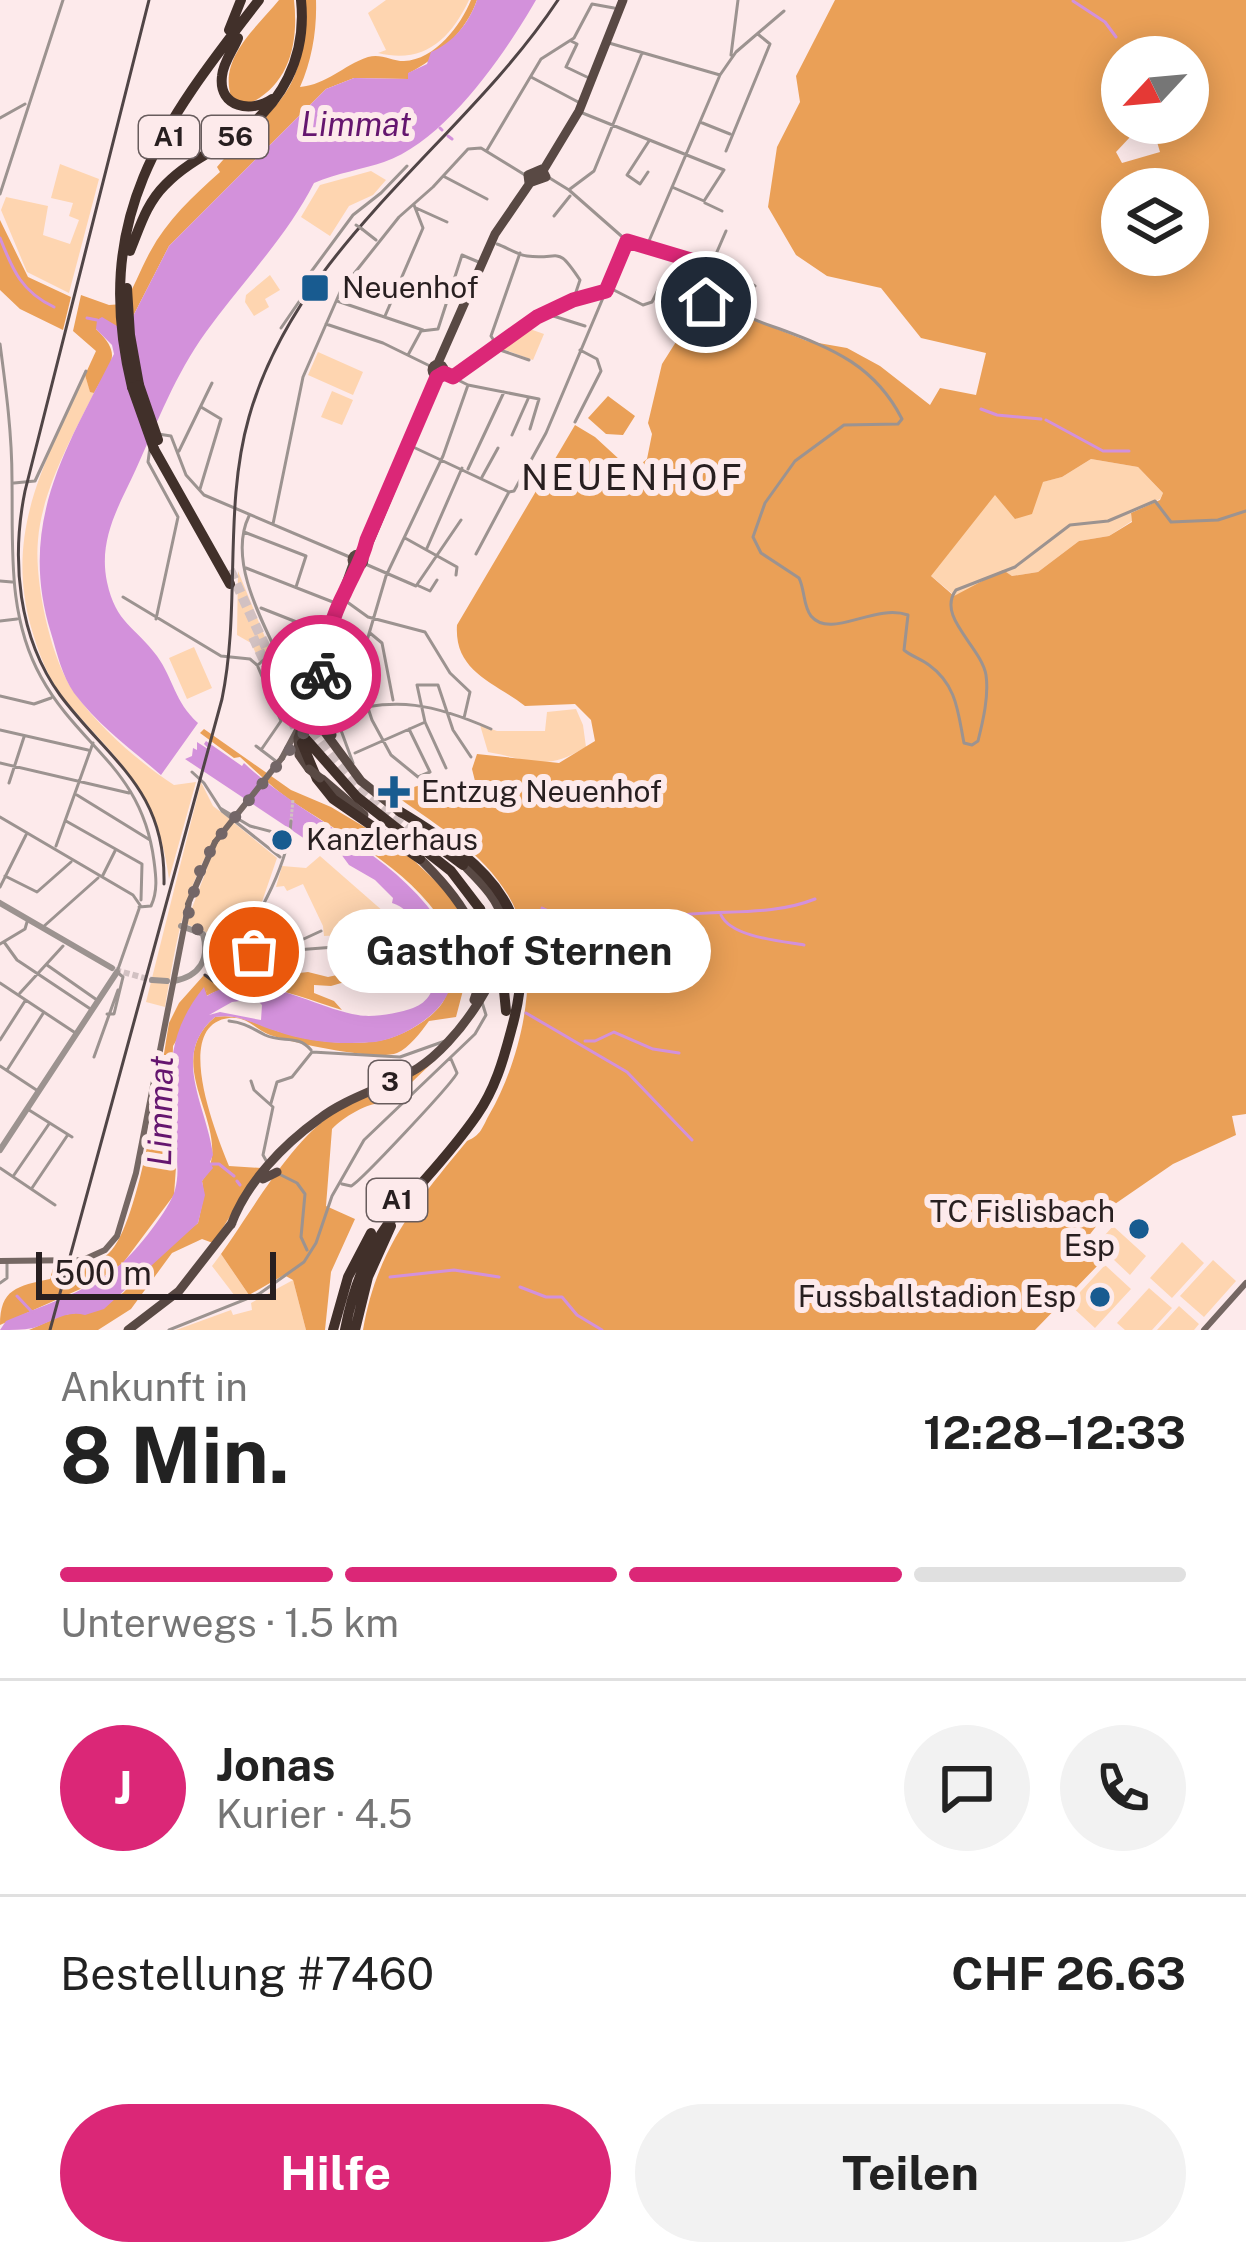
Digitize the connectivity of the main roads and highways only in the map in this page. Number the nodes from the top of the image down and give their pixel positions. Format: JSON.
{"nodes":[{"id":1,"x":241,"y":0,"type":"edge"},
{"id":2,"x":259,"y":0,"type":"edge"},
{"id":3,"x":268,"y":0,"type":"edge"},
{"id":4,"x":300,"y":0,"type":"edge"},
{"id":5,"x":618,"y":6,"type":"edge"},
{"id":6,"x":238,"y":38,"type":"junction"},
{"id":7,"x":220,"y":50,"type":"junction"},
{"id":8,"x":130,"y":251,"type":"junction"},
{"id":9,"x":125,"y":321,"type":"junction"},
{"id":10,"x":155,"y":442,"type":"junction"},
{"id":11,"x":230,"y":570,"type":"tunnel mouth"},
{"id":12,"x":230,"y":584,"type":"tunnel mouth"},
{"id":13,"x":318,"y":678,"type":"junction"},
{"id":14,"x":301,"y":737,"type":"junction"},
{"id":15,"x":338,"y":752,"type":"junction"},
{"id":16,"x":280,"y":761,"type":"junction"},
{"id":17,"x":306,"y":765,"type":"junction"},
{"id":18,"x":401,"y":807,"type":"junction"},
{"id":19,"x":367,"y":817,"type":"junction"},
{"id":20,"x":420,"y":859,"type":"junction"},
{"id":21,"x":464,"y":865,"type":"junction"},
{"id":22,"x":451,"y":872,"type":"junction"},
{"id":23,"x":481,"y":905,"type":"junction"},
{"id":24,"x":502,"y":918,"type":"junction"},
{"id":25,"x":473,"y":926,"type":"junction"},
{"id":26,"x":478,"y":997,"type":"junction"},
{"id":27,"x":512,"y":1001,"type":"junction"},
{"id":28,"x":425,"y":1178,"type":"junction"},
{"id":29,"x":4,"y":1261,"type":"edge"},
{"id":30,"x":1246,"y":1283,"type":"edge"},
{"id":31,"x":184,"y":1284,"type":"junction"},
{"id":32,"x":118,"y":1330,"type":"edge"},
{"id":33,"x":128,"y":1330,"type":"edge"},
{"id":34,"x":333,"y":1330,"type":"edge"},
{"id":35,"x":345,"y":1330,"type":"edge"},
{"id":36,"x":355,"y":1330,"type":"edge"},
{"id":37,"x":1204,"y":1330,"type":"edge"}],
"edges":[{"from":1,"to":7,"type":"highway"},
{"from":2,"to":7,"type":"highway","number":"A1"},
{"from":3,"to":6,"type":"highway","number":"A1"},
{"from":4,"to":6,"type":"highway"},
{"from":4,"to":8,"type":"highway","number":"56"},
{"from":5,"to":13,"type":"main road"},
{"from":6,"to":8,"type":"highway","number":"A1"},
{"from":7,"to":9,"type":"highway","number":"A1"},
{"from":8,"to":9,"type":"highway","number":"A1"},
{"from":9,"to":10,"type":"highway","number":"A1","bridge":true},
{"from":10,"to":11,"type":"highway","number":"A1"},
{"from":10,"to":12,"type":"highway","number":"A1"},
{"from":13,"to":14,"type":"main road"},
{"from":13,"to":15,"type":"main road"},
{"from":14,"to":15,"type":"main road"},
{"from":14,"to":16,"type":"main road"},
{"from":14,"to":17,"type":"main road"},
{"from":14,"to":20,"type":"highway"},
{"from":14,"to":22,"type":"highway","number":"A1"},
{"from":15,"to":18,"type":"main road"},
{"from":16,"to":17,"type":"main road"},
{"from":16,"to":29,"type":"main road","bridge":true},
{"from":17,"to":19,"type":"main road","bridge":true},
{"from":18,"to":21,"type":"main road"},
{"from":18,"to":27,"type":"highway"},
{"from":19,"to":20,"type":"main road"},
{"from":19,"to":22,"type":"highway"},
{"from":20,"to":25,"type":"main road"},
{"from":21,"to":23,"type":"highway","number":"A1"},
{"from":21,"to":24,"type":"main road"},
{"from":22,"to":23,"type":"highway","number":"A1"},
{"from":23,"to":27,"type":"highway","number":"A1","bridge":true},
{"from":24,"to":25,"type":"main road"},
{"from":24,"to":26,"type":"main road","number":"3"},
{"from":25,"to":26,"type":"main road"},
{"from":26,"to":31,"type":"main road","number":"3"},
{"from":27,"to":28,"type":"highway","number":"A1"},
{"from":27,"to":34,"type":"highway","number":"A1"},
{"from":28,"to":35,"type":"highway","number":"A1"},
{"from":28,"to":36,"type":"highway","number":"A1"},
{"from":30,"to":37,"type":"main road"},
{"from":31,"to":32,"type":"main road","number":"3"},
{"from":31,"to":33,"type":"main road","number":"3"}]}
